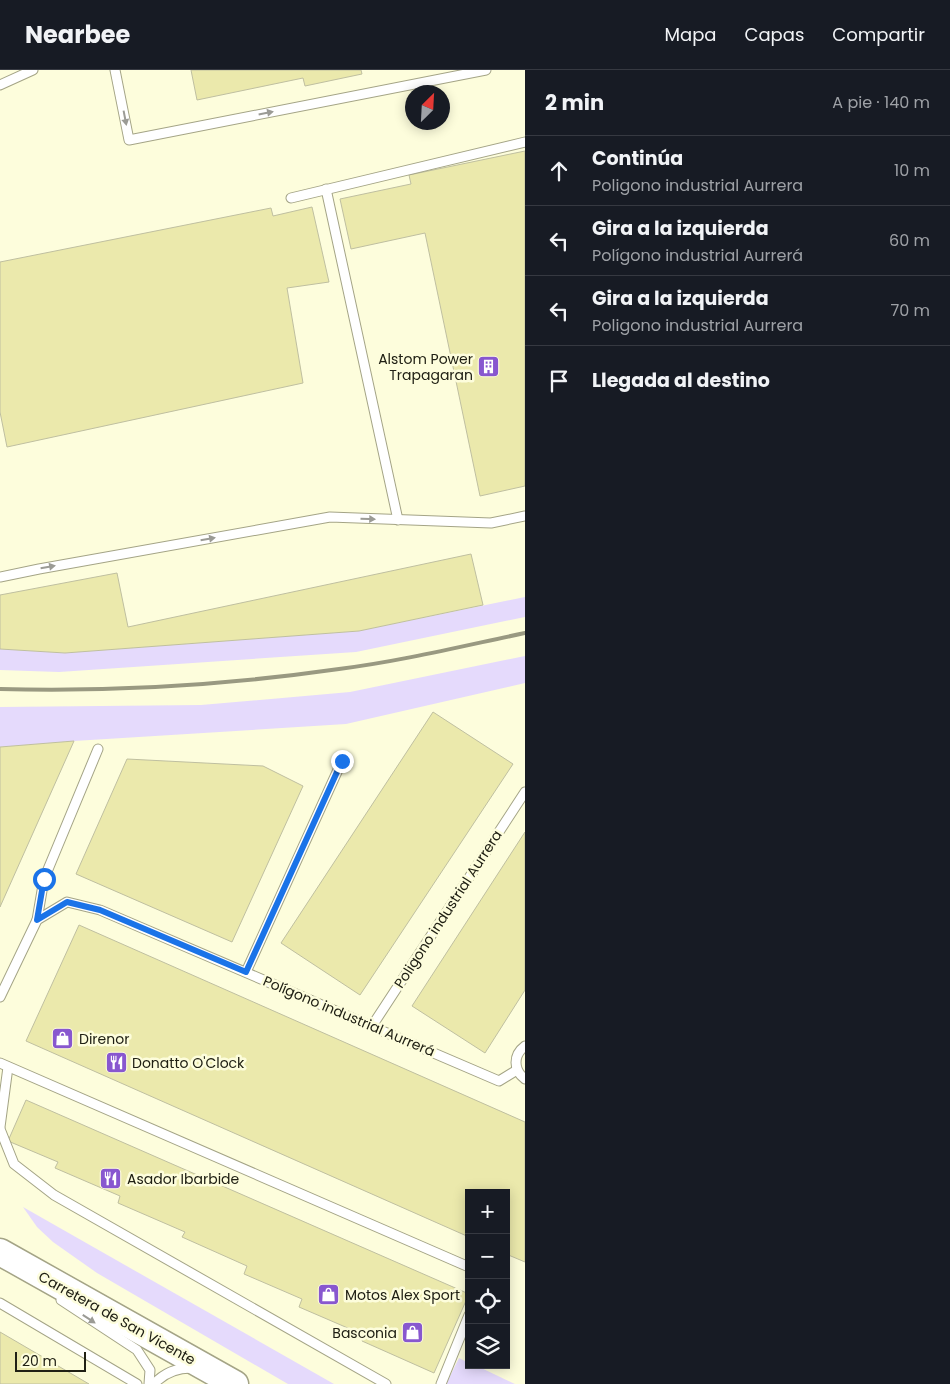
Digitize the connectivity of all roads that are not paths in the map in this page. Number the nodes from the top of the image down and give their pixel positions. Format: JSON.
{"nodes":[{"id":1,"x":33,"y":70,"type":"edge"},
{"id":2,"x":115,"y":70,"type":"edge"},
{"id":3,"x":486,"y":70,"type":"edge"},
{"id":4,"x":0,"y":85,"type":"edge"},
{"id":5,"x":525,"y":142,"type":"edge"},
{"id":6,"x":326,"y":189,"type":"junction"},
{"id":7,"x":291,"y":198,"type":"dead end"},
{"id":8,"x":525,"y":516,"type":"edge"},
{"id":9,"x":398,"y":520,"type":"junction"},
{"id":10,"x":0,"y":577,"type":"edge"},
{"id":11,"x":98,"y":749,"type":"dead end"},
{"id":12,"x":342,"y":761,"type":"dead end"},
{"id":13,"x":525,"y":792,"type":"edge"},
{"id":14,"x":37,"y":920,"type":"junction"},
{"id":15,"x":246,"y":972,"type":"junction"},
{"id":16,"x":0,"y":997,"type":"edge"},
{"id":17,"x":372,"y":1026,"type":"junction"},
{"id":18,"x":525,"y":1046,"type":"edge"},
{"id":19,"x":4,"y":1065,"type":"edge"},
{"id":20,"x":517,"y":1070,"type":"junction"},
{"id":21,"x":525,"y":1079,"type":"edge"},
{"id":22,"x":0,"y":1128,"type":"edge"},
{"id":23,"x":4,"y":1254,"type":"edge"},
{"id":24,"x":465,"y":1265,"type":"edge"},
{"id":25,"x":38,"y":1284,"type":"dead end"},
{"id":26,"x":54,"y":1295,"type":"dead end"},
{"id":27,"x":0,"y":1303,"type":"edge"},
{"id":28,"x":465,"y":1324,"type":"edge"},
{"id":29,"x":206,"y":1368,"type":"junction"},
{"id":30,"x":137,"y":1384,"type":"edge"},
{"id":31,"x":148,"y":1384,"type":"edge"},
{"id":32,"x":154,"y":1384,"type":"edge"},
{"id":33,"x":235,"y":1384,"type":"edge"},
{"id":34,"x":386,"y":1384,"type":"edge"},
{"id":35,"x":441,"y":1384,"type":"edge"}],
"edges":[{"from":1,"to":4,"type":"lane"},
{"from":2,"to":3,"type":"lane","one_way":true},
{"from":5,"to":6,"type":"lane"},
{"from":6,"to":7,"type":"lane"},
{"from":6,"to":9,"type":"lane"},
{"from":8,"to":9,"type":"lane"},
{"from":10,"to":9,"type":"lane","one_way":true},
{"from":11,"to":14,"type":"lane"},
{"from":12,"to":15,"type":"lane"},
{"from":13,"to":17,"type":"lane","name":"Poligono industrial Aurrera"},
{"from":14,"to":15,"type":"lane","name":"Polígono industrial Aurrerá"},
{"from":14,"to":16,"type":"lane"},
{"from":15,"to":17,"type":"lane","name":"Polígono industrial Aurrerá"},
{"from":17,"to":20,"type":"lane","name":"Polígono industrial Aurrerá"},
{"from":18,"to":20,"type":"lane"},
{"from":19,"to":22,"type":"lane"},
{"from":19,"to":24,"type":"lane"},
{"from":20,"to":21,"type":"lane"},
{"from":22,"to":34,"type":"lane"},
{"from":23,"to":25,"type":"lane"},
{"from":23,"to":29,"type":"street","name":"Carretera de San Vicente"},
{"from":26,"to":31,"type":"lane","one_way":true},
{"from":27,"to":30,"type":"lane"},
{"from":28,"to":35,"type":"lane"},
{"from":29,"to":32,"type":"lane"},
{"from":29,"to":33,"type":"street","name":"Carretera de San Vicente"}]}
